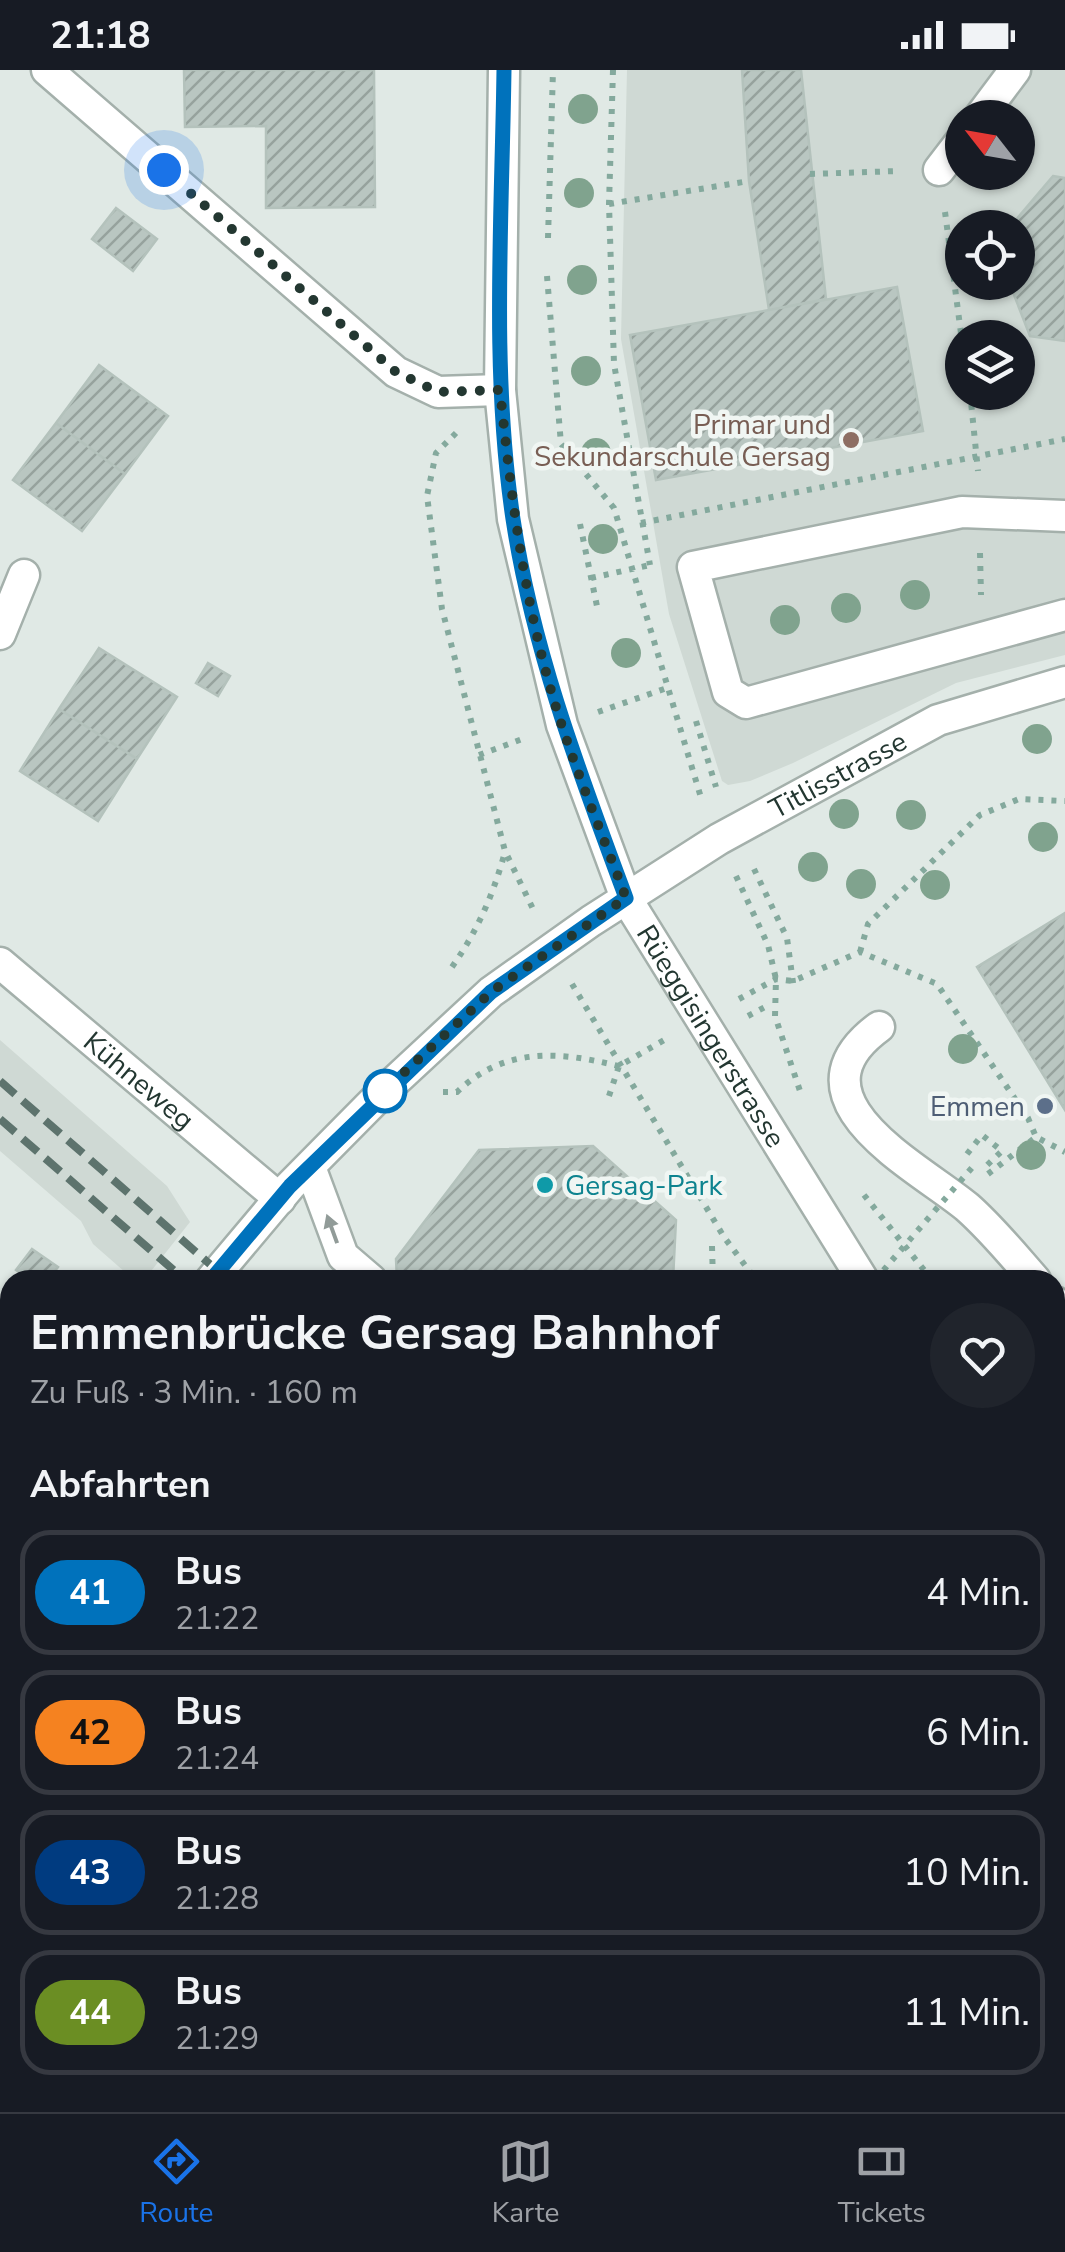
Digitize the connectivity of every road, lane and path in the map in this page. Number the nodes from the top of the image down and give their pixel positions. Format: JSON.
{"nodes":[{"id":1,"x":47,"y":70,"type":"edge"},
{"id":2,"x":504,"y":70,"type":"edge"},
{"id":3,"x":553,"y":70,"type":"edge"},
{"id":4,"x":612,"y":70,"type":"edge"},
{"id":5,"x":1016,"y":70,"type":"edge"},
{"id":6,"x":993,"y":100,"type":"edge"},
{"id":7,"x":945,"y":162,"type":"edge"},
{"id":8,"x":939,"y":170,"type":"junction"},
{"id":9,"x":810,"y":174,"type":"dead end"},
{"id":10,"x":749,"y":181,"type":"dead end"},
{"id":11,"x":609,"y":204,"type":"junction"},
{"id":12,"x":959,"y":320,"type":"edge"},
{"id":13,"x":500,"y":390,"type":"junction"},
{"id":14,"x":972,"y":410,"type":"edge"},
{"id":15,"x":1065,"y":440,"type":"edge"},
{"id":16,"x":436,"y":453,"type":"dead end"},
{"id":17,"x":978,"y":456,"type":"junction"},
{"id":18,"x":1065,"y":516,"type":"edge"},
{"id":19,"x":580,"y":524,"type":"dead end"},
{"id":20,"x":650,"y":565,"type":"dead end"},
{"id":21,"x":632,"y":569,"type":"junction"},
{"id":22,"x":24,"y":575,"type":"dead end"},
{"id":23,"x":591,"y":578,"type":"junction"},
{"id":24,"x":598,"y":611,"type":"dead end"},
{"id":25,"x":1065,"y":615,"type":"edge"},
{"id":26,"x":0,"y":634,"type":"edge"},
{"id":27,"x":1065,"y":682,"type":"edge"},
{"id":28,"x":693,"y":781,"type":"dead end"},
{"id":29,"x":1065,"y":801,"type":"edge"},
{"id":30,"x":505,"y":851,"type":"dead end"},
{"id":31,"x":754,"y":869,"type":"dead end"},
{"id":32,"x":626,"y":898,"type":"junction"},
{"id":33,"x":747,"y":902,"type":"dead end"},
{"id":34,"x":860,"y":952,"type":"junction"},
{"id":35,"x":0,"y":963,"type":"edge"},
{"id":36,"x":793,"y":980,"type":"junction"},
{"id":37,"x":794,"y":990,"type":"dead end"},
{"id":38,"x":765,"y":1007,"type":"dead end"},
{"id":39,"x":747,"y":1017,"type":"dead end"},
{"id":40,"x":879,"y":1027,"type":"dead end"},
{"id":41,"x":620,"y":1066,"type":"junction"},
{"id":42,"x":381,"y":1094,"type":"junction"},
{"id":43,"x":609,"y":1096,"type":"dead end"},
{"id":44,"x":1036,"y":1137,"type":"junction"},
{"id":45,"x":1065,"y":1152,"type":"edge"},
{"id":46,"x":310,"y":1167,"type":"junction"},
{"id":47,"x":973,"y":1167,"type":"edge"},
{"id":48,"x":973,"y":1167,"type":"edge"},
{"id":49,"x":973,"y":1167,"type":"edge"},
{"id":50,"x":973,"y":1167,"type":"edge"},
{"id":51,"x":280,"y":1199,"type":"junction"},
{"id":52,"x":712,"y":1246,"type":"dead end"},
{"id":53,"x":220,"y":1270,"type":"edge"},
{"id":54,"x":358,"y":1270,"type":"edge"},
{"id":55,"x":713,"y":1270,"type":"edge"},
{"id":56,"x":748,"y":1270,"type":"edge"},
{"id":57,"x":857,"y":1270,"type":"edge"},
{"id":58,"x":883,"y":1270,"type":"edge"},
{"id":59,"x":1027,"y":1270,"type":"edge"}],
"edges":[{"from":1,"to":13,"type":"street"},
{"from":2,"to":13,"type":"street","name":"Rüeggisingerstrasse"},
{"from":3,"to":21,"type":"path"},
{"from":4,"to":11,"type":"path"},
{"from":5,"to":6,"type":"street"},
{"from":7,"to":8,"type":"street"},
{"from":8,"to":9,"type":"path"},
{"from":8,"to":12,"type":"path"},
{"from":10,"to":11,"type":"path"},
{"from":11,"to":17,"type":"path"},
{"from":13,"to":32,"type":"street","name":"Rüeggisingerstrasse"},
{"from":14,"to":17,"type":"path"},
{"from":15,"to":17,"type":"path"},
{"from":16,"to":30,"type":"path"},
{"from":18,"to":25,"type":"street"},
{"from":19,"to":23,"type":"path"},
{"from":20,"to":21,"type":"path"},
{"from":21,"to":23,"type":"path"},
{"from":21,"to":28,"type":"path"},
{"from":22,"to":26,"type":"street"},
{"from":23,"to":24,"type":"path"},
{"from":27,"to":32,"type":"street","name":"Titlisstrasse"},
{"from":29,"to":34,"type":"path"},
{"from":31,"to":36,"type":"path"},
{"from":32,"to":42,"type":"street","name":"Titlisstrasse"},
{"from":32,"to":57,"type":"street","name":"Rüeggisingerstrasse"},
{"from":33,"to":36,"type":"path"},
{"from":34,"to":36,"type":"path"},
{"from":34,"to":44,"type":"path"},
{"from":35,"to":51,"type":"street","name":"Kühneweg"},
{"from":36,"to":37,"type":"path"},
{"from":38,"to":39,"type":"path"},
{"from":40,"to":59,"type":"street"},
{"from":41,"to":42,"type":"path"},
{"from":41,"to":43,"type":"path"},
{"from":41,"to":56,"type":"path"},
{"from":42,"to":46,"type":"street","name":"Titlisstrasse"},
{"from":44,"to":45,"type":"path"},
{"from":44,"to":47,"type":"path","bridge":true},
{"from":46,"to":51,"type":"street","name":"Titlisstrasse"},
{"from":54,"to":46,"type":"street","one_way":true},
{"from":48,"to":49,"type":"path","bridge":true},
{"from":50,"to":58,"type":"path","bridge":true},
{"from":51,"to":53,"type":"street","name":"Titlisstrasse"},
{"from":52,"to":55,"type":"path"}]}
